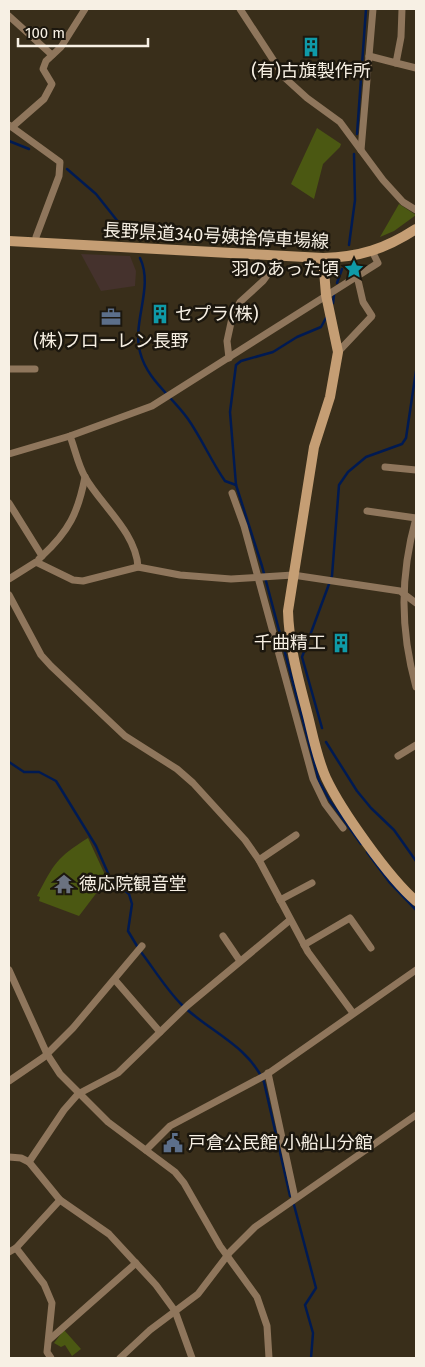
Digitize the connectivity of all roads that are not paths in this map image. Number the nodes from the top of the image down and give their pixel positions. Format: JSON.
{"nodes":[{"id":1,"x":85,"y":9,"type":"edge"},
{"id":2,"x":240,"y":9,"type":"edge"},
{"id":3,"x":373,"y":9,"type":"edge"},
{"id":4,"x":402,"y":9,"type":"edge"},
{"id":5,"x":9,"y":16,"type":"edge"},
{"id":6,"x":52,"y":56,"type":"junction"},
{"id":7,"x":369,"y":56,"type":"junction"},
{"id":8,"x":396,"y":63,"type":"junction"},
{"id":9,"x":416,"y":68,"type":"edge"},
{"id":10,"x":10,"y":126,"type":"edge"},
{"id":11,"x":360,"y":150,"type":"junction"},
{"id":12,"x":416,"y":210,"type":"edge"},
{"id":13,"x":416,"y":229,"type":"edge"},
{"id":14,"x":9,"y":242,"type":"edge"},
{"id":15,"x":36,"y":243,"type":"junction"},
{"id":16,"x":372,"y":251,"type":"junction"},
{"id":17,"x":281,"y":256,"type":"junction"},
{"id":18,"x":323,"y":258,"type":"junction"},
{"id":19,"x":357,"y":276,"type":"junction"},
{"id":20,"x":326,"y":295,"type":"junction"},
{"id":21,"x":338,"y":352,"type":"junction"},
{"id":22,"x":229,"y":358,"type":"junction"},
{"id":23,"x":9,"y":369,"type":"edge"},
{"id":24,"x":35,"y":369,"type":"dead end"},
{"id":25,"x":70,"y":436,"type":"junction"},
{"id":26,"x":9,"y":454,"type":"edge"},
{"id":27,"x":385,"y":467,"type":"dead end"},
{"id":28,"x":416,"y":470,"type":"edge"},
{"id":29,"x":84,"y":477,"type":"junction"},
{"id":30,"x":232,"y":493,"type":"dead end"},
{"id":31,"x":9,"y":503,"type":"edge"},
{"id":32,"x":367,"y":511,"type":"dead end"},
{"id":33,"x":416,"y":518,"type":"edge"},
{"id":34,"x":42,"y":556,"type":"junction"},
{"id":35,"x":36,"y":562,"type":"junction"},
{"id":36,"x":138,"y":567,"type":"junction"},
{"id":37,"x":293,"y":576,"type":"junction"},
{"id":38,"x":263,"y":577,"type":"junction"},
{"id":39,"x":9,"y":578,"type":"edge"},
{"id":40,"x":404,"y":592,"type":"junction"},
{"id":41,"x":9,"y":595,"type":"edge"},
{"id":42,"x":416,"y":602,"type":"edge"},
{"id":43,"x":416,"y":687,"type":"edge"},
{"id":44,"x":416,"y":745,"type":"edge"},
{"id":45,"x":398,"y":756,"type":"dead end"},
{"id":46,"x":343,"y":828,"type":"dead end"},
{"id":47,"x":296,"y":835,"type":"dead end"},
{"id":48,"x":259,"y":860,"type":"junction"},
{"id":49,"x":312,"y":883,"type":"dead end"},
{"id":50,"x":280,"y":900,"type":"junction"},
{"id":51,"x":416,"y":901,"type":"edge"},
{"id":52,"x":290,"y":920,"type":"junction"},
{"id":53,"x":223,"y":936,"type":"dead end"},
{"id":54,"x":142,"y":946,"type":"dead end"},
{"id":55,"x":304,"y":946,"type":"junction"},
{"id":56,"x":371,"y":948,"type":"dead end"},
{"id":57,"x":240,"y":961,"type":"junction"},
{"id":58,"x":416,"y":970,"type":"edge"},
{"id":59,"x":9,"y":971,"type":"edge"},
{"id":60,"x":115,"y":980,"type":"junction"},
{"id":61,"x":353,"y":1013,"type":"junction"},
{"id":62,"x":160,"y":1032,"type":"junction"},
{"id":63,"x":47,"y":1054,"type":"junction"},
{"id":64,"x":267,"y":1074,"type":"junction"},
{"id":65,"x":9,"y":1081,"type":"edge"},
{"id":66,"x":78,"y":1094,"type":"junction"},
{"id":67,"x":416,"y":1115,"type":"edge"},
{"id":68,"x":146,"y":1150,"type":"junction"},
{"id":69,"x":9,"y":1157,"type":"edge"},
{"id":70,"x":29,"y":1162,"type":"junction"},
{"id":71,"x":295,"y":1198,"type":"junction"},
{"id":72,"x":60,"y":1200,"type":"junction"},
{"id":73,"x":12,"y":1250,"type":"edge"},
{"id":74,"x":227,"y":1256,"type":"junction"},
{"id":75,"x":136,"y":1263,"type":"junction"},
{"id":76,"x":176,"y":1311,"type":"junction"},
{"id":77,"x":49,"y":1340,"type":"junction"},
{"id":78,"x":51,"y":1358,"type":"edge"},
{"id":79,"x":120,"y":1358,"type":"edge"},
{"id":80,"x":192,"y":1358,"type":"edge"},
{"id":81,"x":269,"y":1358,"type":"edge"}],
"edges":[{"from":1,"to":6,"type":"street"},
{"from":2,"to":11,"type":"street"},
{"from":3,"to":7,"type":"street"},
{"from":4,"to":8,"type":"street"},
{"from":5,"to":6,"type":"street"},
{"from":6,"to":10,"type":"street"},
{"from":7,"to":8,"type":"street"},
{"from":7,"to":11,"type":"street"},
{"from":8,"to":9,"type":"street"},
{"from":10,"to":15,"type":"street"},
{"from":11,"to":12,"type":"street"},
{"from":13,"to":16,"type":"street","name":"長野県道340号姨捨停車場線"},
{"from":14,"to":15,"type":"street","name":"長野県道340号姨捨停車場線"},
{"from":15,"to":17,"type":"street","name":"長野県道340号姨捨停車場線"},
{"from":16,"to":18,"type":"street","name":"長野県道340号姨捨停車場線"},
{"from":16,"to":19,"type":"street"},
{"from":17,"to":18,"type":"street","name":"長野県道340号姨捨停車場線"},
{"from":17,"to":22,"type":"street"},
{"from":18,"to":20,"type":"street"},
{"from":19,"to":20,"type":"street"},
{"from":19,"to":21,"type":"street"},
{"from":20,"to":21,"type":"street"},
{"from":20,"to":22,"type":"street"},
{"from":21,"to":37,"type":"street"},
{"from":22,"to":25,"type":"street"},
{"from":23,"to":24,"type":"street"},
{"from":25,"to":26,"type":"street"},
{"from":25,"to":29,"type":"street"},
{"from":27,"to":28,"type":"street"},
{"from":29,"to":34,"type":"street"},
{"from":29,"to":36,"type":"street"},
{"from":30,"to":38,"type":"street"},
{"from":31,"to":34,"type":"street"},
{"from":32,"to":33,"type":"street"},
{"from":33,"to":40,"type":"street"},
{"from":34,"to":35,"type":"street"},
{"from":35,"to":36,"type":"street"},
{"from":35,"to":39,"type":"street"},
{"from":36,"to":38,"type":"street"},
{"from":37,"to":38,"type":"street"},
{"from":37,"to":40,"type":"street"},
{"from":37,"to":51,"type":"street"},
{"from":38,"to":46,"type":"street"},
{"from":40,"to":42,"type":"street"},
{"from":40,"to":43,"type":"street"},
{"from":41,"to":48,"type":"street"},
{"from":44,"to":45,"type":"street"},
{"from":47,"to":48,"type":"street"},
{"from":48,"to":50,"type":"street"},
{"from":49,"to":50,"type":"street"},
{"from":50,"to":52,"type":"street"},
{"from":52,"to":55,"type":"street"},
{"from":52,"to":57,"type":"street"},
{"from":53,"to":57,"type":"street"},
{"from":54,"to":60,"type":"street"},
{"from":55,"to":56,"type":"street"},
{"from":55,"to":61,"type":"street"},
{"from":57,"to":62,"type":"street"},
{"from":58,"to":61,"type":"street"},
{"from":59,"to":63,"type":"street"},
{"from":60,"to":62,"type":"street"},
{"from":60,"to":63,"type":"street"},
{"from":61,"to":64,"type":"street"},
{"from":62,"to":66,"type":"street"},
{"from":63,"to":65,"type":"street"},
{"from":63,"to":66,"type":"street"},
{"from":64,"to":68,"type":"street"},
{"from":64,"to":71,"type":"street"},
{"from":66,"to":68,"type":"street"},
{"from":66,"to":70,"type":"street"},
{"from":67,"to":71,"type":"street"},
{"from":68,"to":74,"type":"street"},
{"from":69,"to":70,"type":"street"},
{"from":70,"to":72,"type":"street"},
{"from":71,"to":74,"type":"street"},
{"from":72,"to":73,"type":"street"},
{"from":72,"to":75,"type":"street"},
{"from":73,"to":77,"type":"street"},
{"from":74,"to":76,"type":"street"},
{"from":74,"to":81,"type":"street"},
{"from":75,"to":76,"type":"street"},
{"from":75,"to":77,"type":"street"},
{"from":76,"to":79,"type":"street"},
{"from":76,"to":80,"type":"street"},
{"from":77,"to":78,"type":"street"}]}
